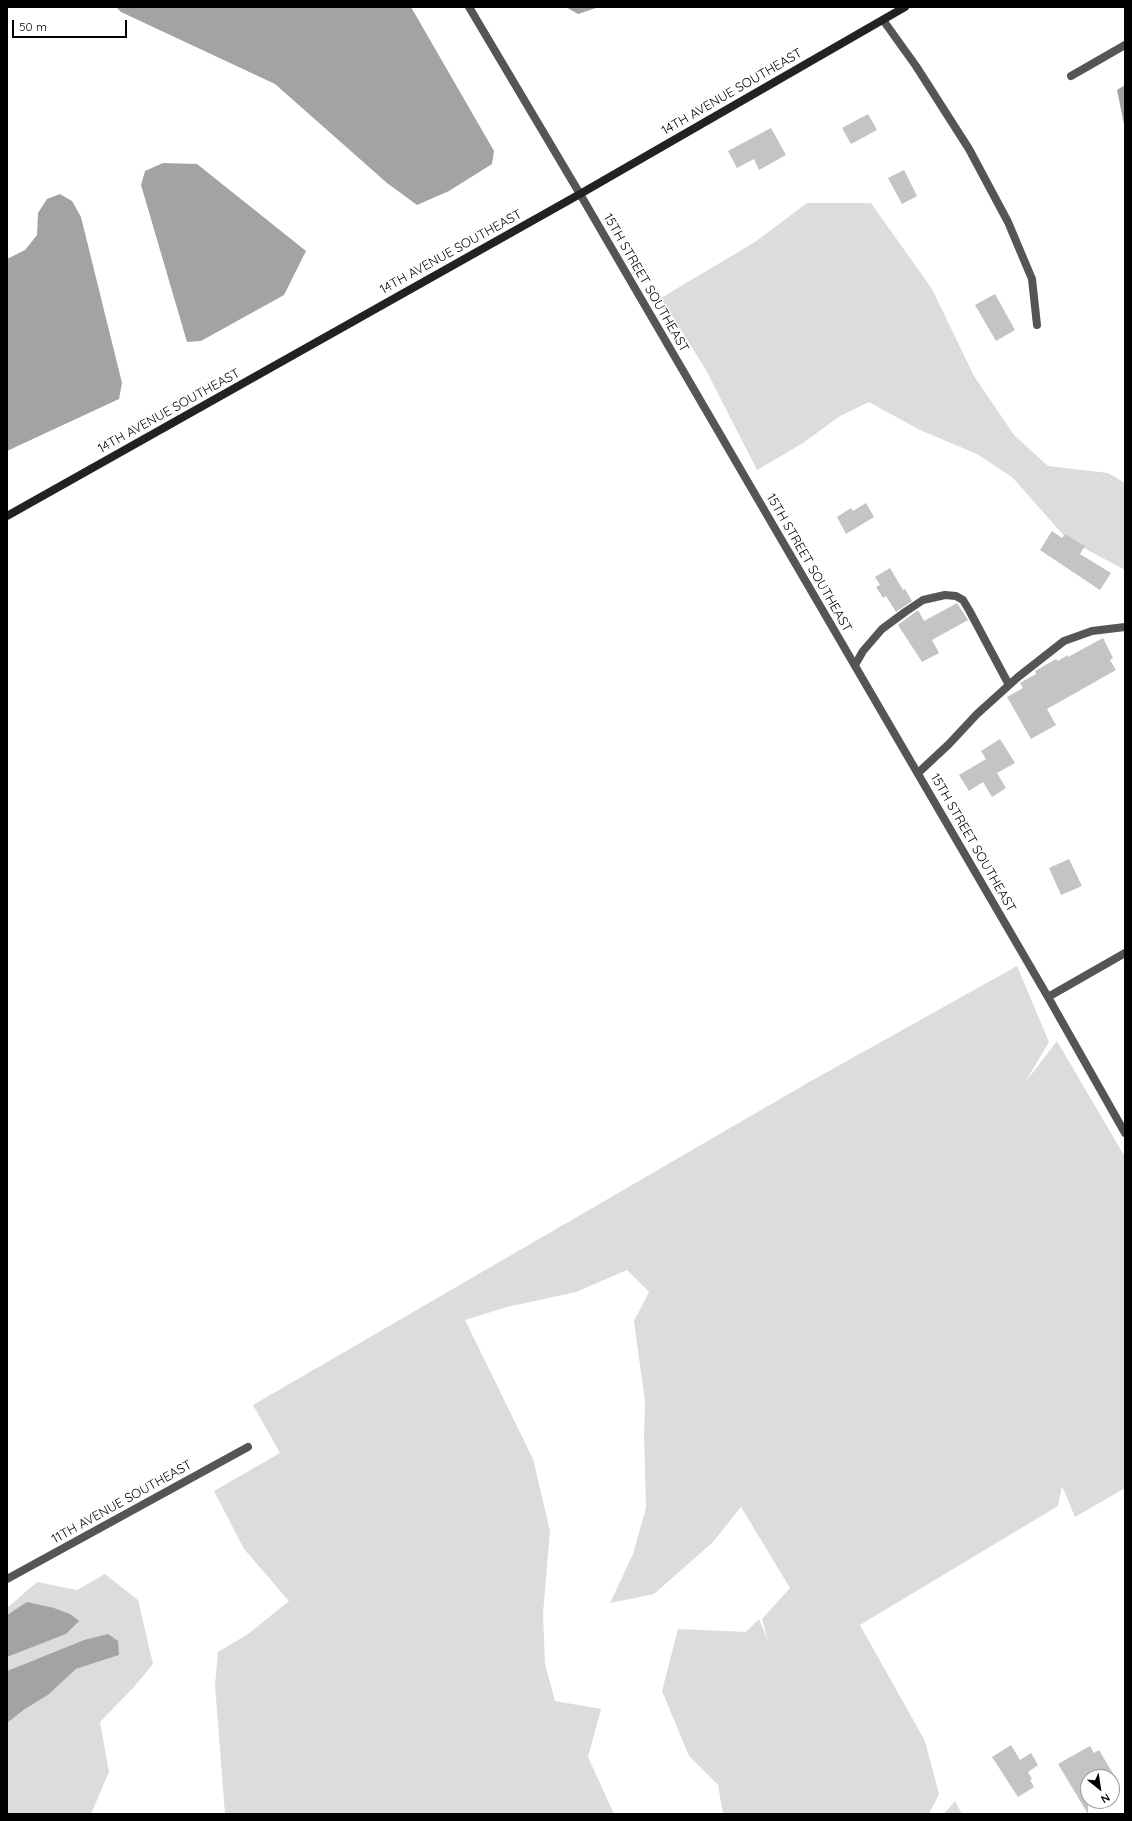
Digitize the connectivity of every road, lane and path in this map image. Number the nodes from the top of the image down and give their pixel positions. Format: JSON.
{"nodes":[{"id":1,"x":469,"y":7,"type":"edge"},
{"id":2,"x":905,"y":7,"type":"edge"},
{"id":3,"x":883,"y":20,"type":"junction"},
{"id":4,"x":1125,"y":45,"type":"edge"},
{"id":5,"x":1070,"y":76,"type":"dead end"},
{"id":6,"x":580,"y":194,"type":"junction"},
{"id":7,"x":1037,"y":325,"type":"dead end"},
{"id":8,"x":7,"y":516,"type":"edge"},
{"id":9,"x":1125,"y":627,"type":"edge"},
{"id":10,"x":855,"y":665,"type":"junction"},
{"id":11,"x":1009,"y":685,"type":"junction"},
{"id":12,"x":918,"y":774,"type":"junction"},
{"id":13,"x":1125,"y":953,"type":"edge"},
{"id":14,"x":1048,"y":996,"type":"junction"},
{"id":15,"x":1125,"y":1133,"type":"edge"},
{"id":16,"x":248,"y":1447,"type":"dead end"},
{"id":17,"x":7,"y":1579,"type":"edge"}],
"edges":[{"from":1,"to":6,"type":"street","name":"15TH STREET SOUTHEAST"},
{"from":2,"to":3,"type":"street","name":"14TH AVENUE SOUTHEAST"},
{"from":3,"to":6,"type":"street","name":"14TH AVENUE SOUTHEAST"},
{"from":3,"to":7,"type":"street"},
{"from":4,"to":5,"type":"street"},
{"from":6,"to":8,"type":"street","name":"14TH AVENUE SOUTHEAST"},
{"from":6,"to":10,"type":"street","name":"15TH STREET SOUTHEAST"},
{"from":9,"to":11,"type":"street"},
{"from":10,"to":11,"type":"street"},
{"from":10,"to":12,"type":"street","name":"15TH STREET SOUTHEAST"},
{"from":11,"to":12,"type":"street"},
{"from":12,"to":14,"type":"street","name":"15TH STREET SOUTHEAST"},
{"from":13,"to":14,"type":"street"},
{"from":14,"to":15,"type":"street","name":"15TH STREET SOUTHEAST"},
{"from":16,"to":17,"type":"street","name":"11TH AVENUE SOUTHEAST"}]}
